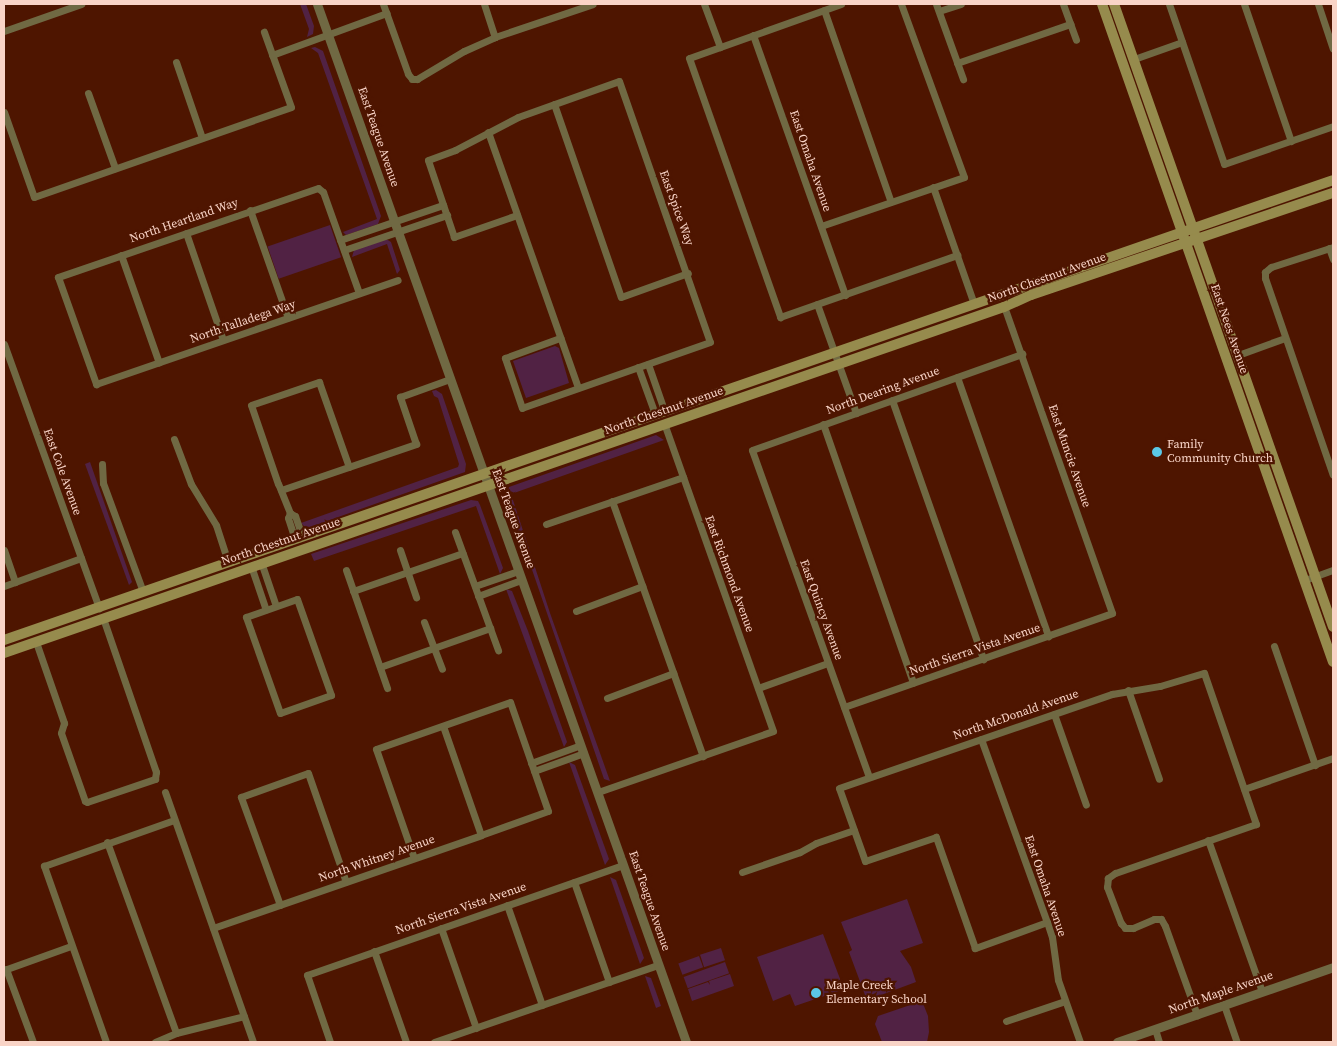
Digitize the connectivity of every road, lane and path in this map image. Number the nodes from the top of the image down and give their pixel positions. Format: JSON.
{"nodes":[{"id":1,"x":82,"y":4,"type":"edge"},
{"id":2,"x":318,"y":4,"type":"edge"},
{"id":3,"x":384,"y":4,"type":"edge"},
{"id":4,"x":484,"y":4,"type":"edge"},
{"id":5,"x":593,"y":4,"type":"edge"},
{"id":6,"x":704,"y":4,"type":"edge"},
{"id":7,"x":841,"y":4,"type":"edge"},
{"id":8,"x":901,"y":4,"type":"edge"},
{"id":9,"x":936,"y":4,"type":"edge"},
{"id":10,"x":961,"y":4,"type":"edge"},
{"id":11,"x":1063,"y":4,"type":"edge"},
{"id":12,"x":1103,"y":4,"type":"edge"},
{"id":13,"x":1114,"y":4,"type":"edge"},
{"id":14,"x":1169,"y":4,"type":"edge"},
{"id":15,"x":1244,"y":4,"type":"edge"},
{"id":16,"x":1318,"y":4,"type":"edge"},
{"id":17,"x":584,"y":5,"type":"edge"},
{"id":18,"x":824,"y":10,"type":"junction"},
{"id":19,"x":939,"y":11,"type":"junction"},
{"id":20,"x":387,"y":14,"type":"junction"},
{"id":21,"x":1070,"y":24,"type":"junction"},
{"id":22,"x":4,"y":30,"type":"edge"},
{"id":23,"x":264,"y":32,"type":"dead end"},
{"id":24,"x":328,"y":35,"type":"junction"},
{"id":25,"x":753,"y":35,"type":"junction"},
{"id":26,"x":495,"y":37,"type":"junction"},
{"id":27,"x":1076,"y":40,"type":"dead end"},
{"id":28,"x":1182,"y":42,"type":"junction"},
{"id":29,"x":720,"y":47,"type":"junction"},
{"id":30,"x":1333,"y":49,"type":"edge"},
{"id":31,"x":272,"y":55,"type":"junction"},
{"id":32,"x":1134,"y":59,"type":"junction"},
{"id":33,"x":176,"y":62,"type":"dead end"},
{"id":34,"x":957,"y":63,"type":"junction"},
{"id":35,"x":963,"y":79,"type":"dead end"},
{"id":36,"x":88,"y":93,"type":"dead end"},
{"id":37,"x":554,"y":104,"type":"junction"},
{"id":38,"x":4,"y":112,"type":"edge"},
{"id":39,"x":1333,"y":126,"type":"edge"},
{"id":40,"x":488,"y":132,"type":"junction"},
{"id":41,"x":202,"y":138,"type":"junction"},
{"id":42,"x":1291,"y":141,"type":"junction"},
{"id":43,"x":115,"y":168,"type":"junction"},
{"id":44,"x":1333,"y":180,"type":"edge"},
{"id":45,"x":933,"y":187,"type":"junction"},
{"id":46,"x":1333,"y":193,"type":"edge"},
{"id":47,"x":891,"y":202,"type":"junction"},
{"id":48,"x":444,"y":205,"type":"junction"},
{"id":49,"x":250,"y":210,"type":"junction"},
{"id":50,"x":418,"y":214,"type":"junction"},
{"id":51,"x":447,"y":215,"type":"junction"},
{"id":52,"x":517,"y":215,"type":"junction"},
{"id":53,"x":395,"y":222,"type":"junction"},
{"id":54,"x":422,"y":223,"type":"junction"},
{"id":55,"x":821,"y":226,"type":"junction"},
{"id":56,"x":1193,"y":228,"type":"junction"},
{"id":57,"x":398,"y":231,"type":"junction"},
{"id":58,"x":186,"y":232,"type":"junction"},
{"id":59,"x":366,"y":232,"type":"junction"},
{"id":60,"x":1182,"y":232,"type":"junction"},
{"id":61,"x":1197,"y":239,"type":"junction"},
{"id":62,"x":340,"y":240,"type":"junction"},
{"id":63,"x":369,"y":241,"type":"junction"},
{"id":64,"x":1186,"y":243,"type":"junction"},
{"id":65,"x":1331,"y":247,"type":"edge"},
{"id":66,"x":344,"y":250,"type":"junction"},
{"id":67,"x":121,"y":255,"type":"junction"},
{"id":68,"x":957,"y":255,"type":"junction"},
{"id":69,"x":1333,"y":259,"type":"edge"},
{"id":70,"x":688,"y":273,"type":"junction"},
{"id":71,"x":398,"y":280,"type":"dead end"},
{"id":72,"x":1025,"y":287,"type":"junction"},
{"id":73,"x":359,"y":294,"type":"junction"},
{"id":74,"x":845,"y":295,"type":"junction"},
{"id":75,"x":817,"y":304,"type":"junction"},
{"id":76,"x":974,"y":304,"type":"junction"},
{"id":77,"x":1004,"y":306,"type":"junction"},
{"id":78,"x":288,"y":318,"type":"junction"},
{"id":79,"x":560,"y":338,"type":"junction"},
{"id":80,"x":1285,"y":338,"type":"junction"},
{"id":81,"x":224,"y":340,"type":"junction"},
{"id":82,"x":4,"y":344,"type":"edge"},
{"id":83,"x":834,"y":351,"type":"junction"},
{"id":84,"x":1022,"y":354,"type":"junction"},
{"id":85,"x":1238,"y":355,"type":"junction"},
{"id":86,"x":159,"y":362,"type":"junction"},
{"id":87,"x":648,"y":364,"type":"junction"},
{"id":88,"x":839,"y":364,"type":"junction"},
{"id":89,"x":638,"y":367,"type":"junction"},
{"id":90,"x":1230,"y":369,"type":"junction"},
{"id":91,"x":957,"y":377,"type":"junction"},
{"id":92,"x":450,"y":379,"type":"junction"},
{"id":93,"x":748,"y":381,"type":"junction"},
{"id":94,"x":96,"y":384,"type":"joint"},
{"id":95,"x":578,"y":388,"type":"junction"},
{"id":96,"x":657,"y":391,"type":"junction"},
{"id":97,"x":648,"y":394,"type":"junction"},
{"id":98,"x":892,"y":400,"type":"junction"},
{"id":99,"x":659,"y":412,"type":"junction"},
{"id":100,"x":856,"y":413,"type":"junction"},
{"id":101,"x":664,"y":424,"type":"junction"},
{"id":102,"x":823,"y":424,"type":"junction"},
{"id":103,"x":174,"y":439,"type":"dead end"},
{"id":104,"x":1270,"y":444,"type":"junction"},
{"id":105,"x":752,"y":450,"type":"joint"},
{"id":106,"x":102,"y":464,"type":"dead end"},
{"id":107,"x":349,"y":468,"type":"junction"},
{"id":108,"x":483,"y":473,"type":"junction"},
{"id":109,"x":1333,"y":475,"type":"edge"},
{"id":110,"x":683,"y":477,"type":"junction"},
{"id":111,"x":488,"y":486,"type":"junction"},
{"id":112,"x":281,"y":490,"type":"junction"},
{"id":113,"x":612,"y":501,"type":"junction"},
{"id":114,"x":546,"y":524,"type":"dead end"},
{"id":115,"x":455,"y":532,"type":"dead end"},
{"id":116,"x":298,"y":538,"type":"junction"},
{"id":117,"x":4,"y":550,"type":"edge"},
{"id":118,"x":400,"y":550,"type":"dead end"},
{"id":119,"x":463,"y":554,"type":"junction"},
{"id":120,"x":81,"y":558,"type":"junction"},
{"id":121,"x":228,"y":562,"type":"junction"},
{"id":122,"x":256,"y":564,"type":"junction"},
{"id":123,"x":346,"y":570,"type":"dead end"},
{"id":124,"x":1333,"y":570,"type":"edge"},
{"id":125,"x":518,"y":571,"type":"junction"},
{"id":126,"x":407,"y":572,"type":"junction"},
{"id":127,"x":1316,"y":576,"type":"junction"},
{"id":128,"x":492,"y":580,"type":"junction"},
{"id":129,"x":521,"y":580,"type":"junction"},
{"id":130,"x":1304,"y":580,"type":"junction"},
{"id":131,"x":15,"y":582,"type":"junction"},
{"id":132,"x":4,"y":586,"type":"edge"},
{"id":133,"x":475,"y":586,"type":"junction"},
{"id":134,"x":642,"y":586,"type":"junction"},
{"id":135,"x":270,"y":589,"type":"junction"},
{"id":136,"x":496,"y":589,"type":"junction"},
{"id":137,"x":353,"y":590,"type":"junction"},
{"id":138,"x":143,"y":592,"type":"junction"},
{"id":139,"x":260,"y":593,"type":"junction"},
{"id":140,"x":478,"y":596,"type":"junction"},
{"id":141,"x":416,"y":597,"type":"dead end"},
{"id":142,"x":276,"y":606,"type":"junction"},
{"id":143,"x":99,"y":608,"type":"junction"},
{"id":144,"x":266,"y":610,"type":"junction"},
{"id":145,"x":576,"y":611,"type":"dead end"},
{"id":146,"x":1112,"y":612,"type":"joint"},
{"id":147,"x":102,"y":618,"type":"junction"},
{"id":148,"x":424,"y":622,"type":"dead end"},
{"id":149,"x":1333,"y":627,"type":"edge"},
{"id":150,"x":490,"y":628,"type":"junction"},
{"id":151,"x":1048,"y":636,"type":"junction"},
{"id":152,"x":4,"y":640,"type":"edge"},
{"id":153,"x":36,"y":642,"type":"junction"},
{"id":154,"x":1274,"y":646,"type":"dead end"},
{"id":155,"x":434,"y":648,"type":"junction"},
{"id":156,"x":498,"y":650,"type":"dead end"},
{"id":157,"x":4,"y":653,"type":"edge"},
{"id":158,"x":983,"y":660,"type":"junction"},
{"id":159,"x":1333,"y":662,"type":"edge"},
{"id":160,"x":828,"y":663,"type":"junction"},
{"id":161,"x":380,"y":666,"type":"junction"},
{"id":162,"x":442,"y":669,"type":"dead end"},
{"id":163,"x":673,"y":673,"type":"junction"},
{"id":164,"x":914,"y":683,"type":"junction"},
{"id":165,"x":388,"y":688,"type":"dead end"},
{"id":166,"x":758,"y":688,"type":"junction"},
{"id":167,"x":1128,"y":690,"type":"junction"},
{"id":168,"x":607,"y":698,"type":"dead end"},
{"id":169,"x":844,"y":707,"type":"junction"},
{"id":170,"x":1054,"y":714,"type":"junction"},
{"id":171,"x":443,"y":726,"type":"junction"},
{"id":172,"x":981,"y":739,"type":"junction"},
{"id":173,"x":582,"y":749,"type":"junction"},
{"id":174,"x":702,"y":756,"type":"junction"},
{"id":175,"x":1333,"y":758,"type":"edge"},
{"id":176,"x":531,"y":763,"type":"junction"},
{"id":177,"x":1316,"y":765,"type":"junction"},
{"id":178,"x":534,"y":771,"type":"junction"},
{"id":179,"x":869,"y":778,"type":"junction"},
{"id":180,"x":1159,"y":779,"type":"dead end"},
{"id":181,"x":1244,"y":789,"type":"junction"},
{"id":182,"x":165,"y":792,"type":"dead end"},
{"id":183,"x":598,"y":792,"type":"junction"},
{"id":184,"x":1086,"y":805,"type":"dead end"},
{"id":185,"x":174,"y":820,"type":"junction"},
{"id":186,"x":854,"y":830,"type":"junction"},
{"id":187,"x":481,"y":836,"type":"junction"},
{"id":188,"x":1208,"y":840,"type":"junction"},
{"id":189,"x":107,"y":842,"type":"junction"},
{"id":190,"x":414,"y":858,"type":"junction"},
{"id":191,"x":623,"y":865,"type":"junction"},
{"id":192,"x":742,"y":872,"type":"dead end"},
{"id":193,"x":346,"y":882,"type":"junction"},
{"id":194,"x":574,"y":882,"type":"junction"},
{"id":195,"x":280,"y":905,"type":"junction"},
{"id":196,"x":507,"y":905,"type":"junction"},
{"id":197,"x":1046,"y":922,"type":"junction"},
{"id":198,"x":213,"y":928,"type":"junction"},
{"id":199,"x":441,"y":928,"type":"junction"},
{"id":200,"x":72,"y":946,"type":"junction"},
{"id":201,"x":374,"y":951,"type":"junction"},
{"id":202,"x":658,"y":964,"type":"junction"},
{"id":203,"x":1333,"y":968,"type":"edge"},
{"id":204,"x":5,"y":970,"type":"edge"},
{"id":205,"x":609,"y":982,"type":"junction"},
{"id":206,"x":1262,"y":992,"type":"junction"},
{"id":207,"x":1065,"y":1000,"type":"junction"},
{"id":208,"x":542,"y":1005,"type":"junction"},
{"id":209,"x":1224,"y":1005,"type":"junction"},
{"id":210,"x":1197,"y":1015,"type":"junction"},
{"id":211,"x":244,"y":1016,"type":"junction"},
{"id":212,"x":1006,"y":1021,"type":"dead end"},
{"id":213,"x":476,"y":1028,"type":"junction"},
{"id":214,"x":1155,"y":1029,"type":"junction"},
{"id":215,"x":176,"y":1033,"type":"junction"},
{"id":216,"x":33,"y":1042,"type":"edge"},
{"id":217,"x":106,"y":1042,"type":"edge"},
{"id":218,"x":155,"y":1042,"type":"edge"},
{"id":219,"x":253,"y":1042,"type":"edge"},
{"id":220,"x":330,"y":1042,"type":"edge"},
{"id":221,"x":406,"y":1042,"type":"edge"},
{"id":222,"x":434,"y":1042,"type":"edge"},
{"id":223,"x":686,"y":1042,"type":"edge"},
{"id":224,"x":1080,"y":1042,"type":"edge"},
{"id":225,"x":1117,"y":1042,"type":"edge"},
{"id":226,"x":1159,"y":1042,"type":"edge"},
{"id":227,"x":1237,"y":1042,"type":"edge"}],
"edges":[{"from":1,"to":22,"type":"street"},
{"from":2,"to":24,"type":"street","name":"East Teague Avenue"},
{"from":3,"to":20,"type":"street"},
{"from":4,"to":26,"type":"street"},
{"from":5,"to":17,"type":"street"},
{"from":6,"to":29,"type":"street"},
{"from":7,"to":18,"type":"street"},
{"from":8,"to":45,"type":"street"},
{"from":9,"to":19,"type":"street"},
{"from":10,"to":19,"type":"street"},
{"from":11,"to":21,"type":"street"},
{"from":12,"to":32,"type":"main road"},
{"from":12,"to":60,"type":"main road","name":"East Nees Avenue"},
{"from":13,"to":32,"type":"main road","name":"East Nees Avenue"},
{"from":14,"to":28,"type":"street"},
{"from":15,"to":42,"type":"street"},
{"from":16,"to":30,"type":"street"},
{"from":17,"to":26,"type":"street"},
{"from":18,"to":25,"type":"street"},
{"from":18,"to":47,"type":"street"},
{"from":19,"to":34,"type":"street"},
{"from":20,"to":24,"type":"street"},
{"from":20,"to":26,"type":"street"},
{"from":21,"to":27,"type":"street"},
{"from":21,"to":34,"type":"street"},
{"from":23,"to":31,"type":"street"},
{"from":24,"to":31,"type":"street"},
{"from":24,"to":53,"type":"street","name":"East Teague Avenue"},
{"from":25,"to":29,"type":"street"},
{"from":25,"to":55,"type":"street","name":"East Omaha Avenue"},
{"from":28,"to":32,"type":"street"},
{"from":28,"to":42,"type":"street"},
{"from":29,"to":75,"type":"street"},
{"from":31,"to":41,"type":"street"},
{"from":32,"to":56,"type":"main road","name":"East Nees Avenue"},
{"from":33,"to":41,"type":"street"},
{"from":34,"to":35,"type":"street"},
{"from":36,"to":43,"type":"street"},
{"from":37,"to":40,"type":"street"},
{"from":37,"to":70,"type":"street","name":"East Spice Way"},
{"from":37,"to":70,"type":"street"},
{"from":38,"to":43,"type":"street"},
{"from":39,"to":42,"type":"street"},
{"from":40,"to":48,"type":"street"},
{"from":40,"to":52,"type":"street"},
{"from":41,"to":43,"type":"street"},
{"from":44,"to":56,"type":"main road","name":"North Chestnut Avenue"},
{"from":45,"to":47,"type":"street"},
{"from":45,"to":68,"type":"street"},
{"from":46,"to":61,"type":"main road","name":"North Chestnut Avenue"},
{"from":47,"to":55,"type":"street"},
{"from":48,"to":50,"type":"street"},
{"from":48,"to":51,"type":"street"},
{"from":49,"to":58,"type":"street","name":"North Heartland Way"},
{"from":49,"to":62,"type":"street","name":"North Heartland Way"},
{"from":49,"to":78,"type":"street"},
{"from":50,"to":53,"type":"street"},
{"from":50,"to":54,"type":"street"},
{"from":51,"to":52,"type":"street"},
{"from":51,"to":54,"type":"street"},
{"from":52,"to":79,"type":"street"},
{"from":53,"to":57,"type":"street","name":"East Teague Avenue"},
{"from":53,"to":59,"type":"street"},
{"from":54,"to":57,"type":"street"},
{"from":55,"to":74,"type":"street","name":"East Omaha Avenue"},
{"from":56,"to":60,"type":"main road","name":"North Chestnut Avenue"},
{"from":56,"to":61,"type":"main road","name":"East Nees Avenue"},
{"from":57,"to":63,"type":"street"},
{"from":57,"to":92,"type":"street","name":"East Teague Avenue"},
{"from":58,"to":67,"type":"street","name":"North Heartland Way"},
{"from":58,"to":81,"type":"street"},
{"from":59,"to":62,"type":"street"},
{"from":59,"to":63,"type":"street"},
{"from":60,"to":64,"type":"main road","name":"East Nees Avenue"},
{"from":60,"to":72,"type":"main road","name":"North Chestnut Avenue"},
{"from":61,"to":64,"type":"main road","name":"North Chestnut Avenue"},
{"from":61,"to":85,"type":"main road","name":"East Nees Avenue"},
{"from":62,"to":66,"type":"street"},
{"from":63,"to":66,"type":"street"},
{"from":64,"to":77,"type":"main road","name":"North Chestnut Avenue"},
{"from":64,"to":90,"type":"main road","name":"East Nees Avenue"},
{"from":65,"to":69,"type":"street"},
{"from":65,"to":80,"type":"street"},
{"from":66,"to":73,"type":"street"},
{"from":67,"to":86,"type":"street"},
{"from":67,"to":94,"type":"street","name":"North Heartland Way"},
{"from":68,"to":74,"type":"street"},
{"from":68,"to":76,"type":"street"},
{"from":70,"to":87,"type":"street","name":"East Spice Way"},
{"from":71,"to":73,"type":"street","name":"North Talladega Way"},
{"from":72,"to":76,"type":"main road","name":"North Chestnut Avenue"},
{"from":72,"to":77,"type":"main road"},
{"from":73,"to":78,"type":"street","name":"North Talladega Way"},
{"from":74,"to":75,"type":"street"},
{"from":75,"to":83,"type":"street"},
{"from":76,"to":83,"type":"main road","name":"North Chestnut Avenue"},
{"from":77,"to":84,"type":"street","name":"East Muncie Avenue"},
{"from":77,"to":88,"type":"main road","name":"North Chestnut Avenue"},
{"from":78,"to":81,"type":"street","name":"North Talladega Way"},
{"from":79,"to":95,"type":"street"},
{"from":79,"to":95,"type":"street"},
{"from":80,"to":85,"type":"street"},
{"from":80,"to":109,"type":"street"},
{"from":81,"to":86,"type":"street","name":"North Talladega Way"},
{"from":82,"to":120,"type":"street","name":"East Cole Avenue"},
{"from":83,"to":88,"type":"street"},
{"from":83,"to":93,"type":"main road","name":"North Chestnut Avenue"},
{"from":84,"to":91,"type":"street","name":"North Dearing Avenue"},
{"from":84,"to":146,"type":"street","name":"East Muncie Avenue"},
{"from":85,"to":104,"type":"main road","name":"East Nees Avenue"},
{"from":86,"to":94,"type":"street","name":"North Talladega Way"},
{"from":87,"to":89,"type":"street"},
{"from":87,"to":96,"type":"street"},
{"from":88,"to":100,"type":"street"},
{"from":88,"to":101,"type":"main road","name":"North Chestnut Avenue"},
{"from":89,"to":95,"type":"street"},
{"from":89,"to":97,"type":"street"},
{"from":90,"to":104,"type":"main road"},
{"from":90,"to":130,"type":"main road","name":"East Nees Avenue"},
{"from":91,"to":98,"type":"street","name":"North Dearing Avenue"},
{"from":91,"to":151,"type":"street"},
{"from":92,"to":107,"type":"street"},
{"from":92,"to":108,"type":"street","name":"East Teague Avenue"},
{"from":93,"to":99,"type":"main road","name":"North Chestnut Avenue"},
{"from":93,"to":101,"type":"main road"},
{"from":96,"to":97,"type":"street"},
{"from":96,"to":99,"type":"street"},
{"from":97,"to":99,"type":"street"},
{"from":98,"to":100,"type":"street","name":"North Dearing Avenue"},
{"from":98,"to":158,"type":"street"},
{"from":99,"to":108,"type":"main road","name":"North Chestnut Avenue"},
{"from":100,"to":102,"type":"street","name":"North Dearing Avenue"},
{"from":101,"to":110,"type":"street","name":"East Richmond Avenue"},
{"from":101,"to":111,"type":"main road","name":"North Chestnut Avenue"},
{"from":102,"to":105,"type":"street","name":"North Dearing Avenue"},
{"from":102,"to":164,"type":"street"},
{"from":103,"to":121,"type":"street"},
{"from":104,"to":127,"type":"main road","name":"East Nees Avenue"},
{"from":105,"to":160,"type":"street","name":"East Quincy Avenue"},
{"from":106,"to":138,"type":"street"},
{"from":107,"to":112,"type":"street"},
{"from":107,"to":112,"type":"street"},
{"from":108,"to":111,"type":"street","name":"East Teague Avenue"},
{"from":108,"to":116,"type":"main road","name":"North Chestnut Avenue"},
{"from":110,"to":113,"type":"street"},
{"from":110,"to":166,"type":"street","name":"East Richmond Avenue"},
{"from":111,"to":122,"type":"main road","name":"North Chestnut Avenue"},
{"from":111,"to":125,"type":"street","name":"East Teague Avenue"},
{"from":112,"to":116,"type":"street"},
{"from":113,"to":114,"type":"street"},
{"from":113,"to":134,"type":"street"},
{"from":115,"to":119,"type":"street"},
{"from":116,"to":121,"type":"main road","name":"North Chestnut Avenue"},
{"from":116,"to":122,"type":"main road"},
{"from":117,"to":131,"type":"street"},
{"from":118,"to":126,"type":"street"},
{"from":119,"to":126,"type":"street"},
{"from":119,"to":133,"type":"street"},
{"from":120,"to":131,"type":"street"},
{"from":120,"to":143,"type":"street","name":"East Cole Avenue"},
{"from":121,"to":138,"type":"main road","name":"North Chestnut Avenue"},
{"from":122,"to":135,"type":"street"},
{"from":122,"to":139,"type":"street"},
{"from":122,"to":147,"type":"main road","name":"North Chestnut Avenue"},
{"from":123,"to":137,"type":"street"},
{"from":124,"to":127,"type":"street"},
{"from":125,"to":128,"type":"street"},
{"from":125,"to":129,"type":"street","name":"East Teague Avenue"},
{"from":126,"to":137,"type":"street"},
{"from":126,"to":141,"type":"street"},
{"from":127,"to":130,"type":"street"},
{"from":127,"to":149,"type":"main road","name":"East Nees Avenue"},
{"from":128,"to":133,"type":"street"},
{"from":128,"to":136,"type":"street"},
{"from":129,"to":136,"type":"street"},
{"from":129,"to":173,"type":"street","name":"East Teague Avenue"},
{"from":130,"to":159,"type":"main road","name":"East Nees Avenue"},
{"from":131,"to":132,"type":"street"},
{"from":133,"to":140,"type":"street"},
{"from":134,"to":145,"type":"street"},
{"from":134,"to":163,"type":"street"},
{"from":135,"to":139,"type":"street"},
{"from":135,"to":142,"type":"street"},
{"from":136,"to":140,"type":"street"},
{"from":137,"to":161,"type":"street"},
{"from":138,"to":143,"type":"main road","name":"North Chestnut Avenue"},
{"from":138,"to":147,"type":"main road"},
{"from":139,"to":144,"type":"street"},
{"from":140,"to":150,"type":"street"},
{"from":142,"to":144,"type":"street"},
{"from":142,"to":144,"type":"street"},
{"from":143,"to":152,"type":"main road","name":"North Chestnut Avenue"},
{"from":143,"to":153,"type":"main road"},
{"from":146,"to":151,"type":"street","name":"North Sierra Vista Avenue"},
{"from":147,"to":153,"type":"main road","name":"North Chestnut Avenue"},
{"from":147,"to":153,"type":"street"},
{"from":148,"to":155,"type":"street"},
{"from":150,"to":155,"type":"street"},
{"from":150,"to":156,"type":"street"},
{"from":151,"to":158,"type":"street","name":"North Sierra Vista Avenue"},
{"from":153,"to":157,"type":"main road","name":"North Chestnut Avenue"},
{"from":154,"to":177,"type":"street"},
{"from":155,"to":161,"type":"street"},
{"from":155,"to":162,"type":"street"},
{"from":158,"to":164,"type":"street","name":"North Sierra Vista Avenue"},
{"from":160,"to":166,"type":"street"},
{"from":160,"to":169,"type":"street","name":"East Quincy Avenue"},
{"from":161,"to":165,"type":"street"},
{"from":163,"to":168,"type":"street"},
{"from":163,"to":174,"type":"street"},
{"from":164,"to":169,"type":"street","name":"North Sierra Vista Avenue"},
{"from":166,"to":174,"type":"street","name":"East Richmond Avenue"},
{"from":167,"to":170,"type":"street","name":"North McDonald Avenue"},
{"from":167,"to":180,"type":"street"},
{"from":167,"to":181,"type":"street","name":"North McDonald Avenue"},
{"from":169,"to":179,"type":"street","name":"East Quincy Avenue"},
{"from":170,"to":172,"type":"street","name":"North McDonald Avenue"},
{"from":170,"to":184,"type":"street"},
{"from":171,"to":176,"type":"street"},
{"from":171,"to":187,"type":"street"},
{"from":171,"to":190,"type":"street"},
{"from":172,"to":179,"type":"street","name":"North McDonald Avenue"},
{"from":172,"to":197,"type":"street","name":"East Omaha Avenue"},
{"from":173,"to":176,"type":"street"},
{"from":173,"to":178,"type":"street"},
{"from":173,"to":183,"type":"street","name":"East Teague Avenue"},
{"from":174,"to":183,"type":"street"},
{"from":175,"to":177,"type":"street"},
{"from":176,"to":178,"type":"street"},
{"from":177,"to":181,"type":"street"},
{"from":178,"to":187,"type":"street","name":"North Whitney Avenue"},
{"from":179,"to":186,"type":"street","name":"North McDonald Avenue"},
{"from":181,"to":188,"type":"street"},
{"from":182,"to":185,"type":"street"},
{"from":183,"to":191,"type":"street","name":"East Teague Avenue"},
{"from":185,"to":189,"type":"street"},
{"from":185,"to":198,"type":"street"},
{"from":186,"to":192,"type":"street"},
{"from":186,"to":197,"type":"street"},
{"from":187,"to":190,"type":"street","name":"North Whitney Avenue"},
{"from":188,"to":206,"type":"street"},
{"from":188,"to":210,"type":"street"},
{"from":189,"to":200,"type":"street"},
{"from":189,"to":215,"type":"street"},
{"from":190,"to":193,"type":"street","name":"North Whitney Avenue"},
{"from":191,"to":194,"type":"street","name":"North Sierra Vista Avenue"},
{"from":191,"to":202,"type":"street","name":"East Teague Avenue"},
{"from":193,"to":195,"type":"street","name":"North Whitney Avenue"},
{"from":193,"to":195,"type":"street"},
{"from":194,"to":196,"type":"street","name":"North Sierra Vista Avenue"},
{"from":194,"to":205,"type":"street"},
{"from":195,"to":198,"type":"street","name":"North Whitney Avenue"},
{"from":196,"to":199,"type":"street","name":"North Sierra Vista Avenue"},
{"from":196,"to":208,"type":"street"},
{"from":197,"to":207,"type":"street","name":"East Omaha Avenue"},
{"from":198,"to":211,"type":"street"},
{"from":199,"to":201,"type":"street","name":"North Sierra Vista Avenue"},
{"from":199,"to":213,"type":"street"},
{"from":200,"to":204,"type":"street"},
{"from":200,"to":217,"type":"street"},
{"from":201,"to":220,"type":"street","name":"North Sierra Vista Avenue"},
{"from":201,"to":221,"type":"street"},
{"from":202,"to":205,"type":"street"},
{"from":202,"to":223,"type":"street","name":"East Teague Avenue"},
{"from":203,"to":206,"type":"street","name":"North Maple Avenue"},
{"from":204,"to":216,"type":"street"},
{"from":205,"to":208,"type":"street"},
{"from":206,"to":209,"type":"street","name":"North Maple Avenue"},
{"from":207,"to":212,"type":"street"},
{"from":207,"to":224,"type":"street","name":"East Omaha Avenue"},
{"from":208,"to":213,"type":"street"},
{"from":209,"to":210,"type":"street","name":"North Maple Avenue"},
{"from":209,"to":227,"type":"street"},
{"from":210,"to":214,"type":"street","name":"North Maple Avenue"},
{"from":211,"to":215,"type":"street"},
{"from":211,"to":219,"type":"street"},
{"from":213,"to":222,"type":"street"},
{"from":214,"to":225,"type":"street","name":"North Maple Avenue"},
{"from":214,"to":226,"type":"street"},
{"from":215,"to":218,"type":"street"}]}
